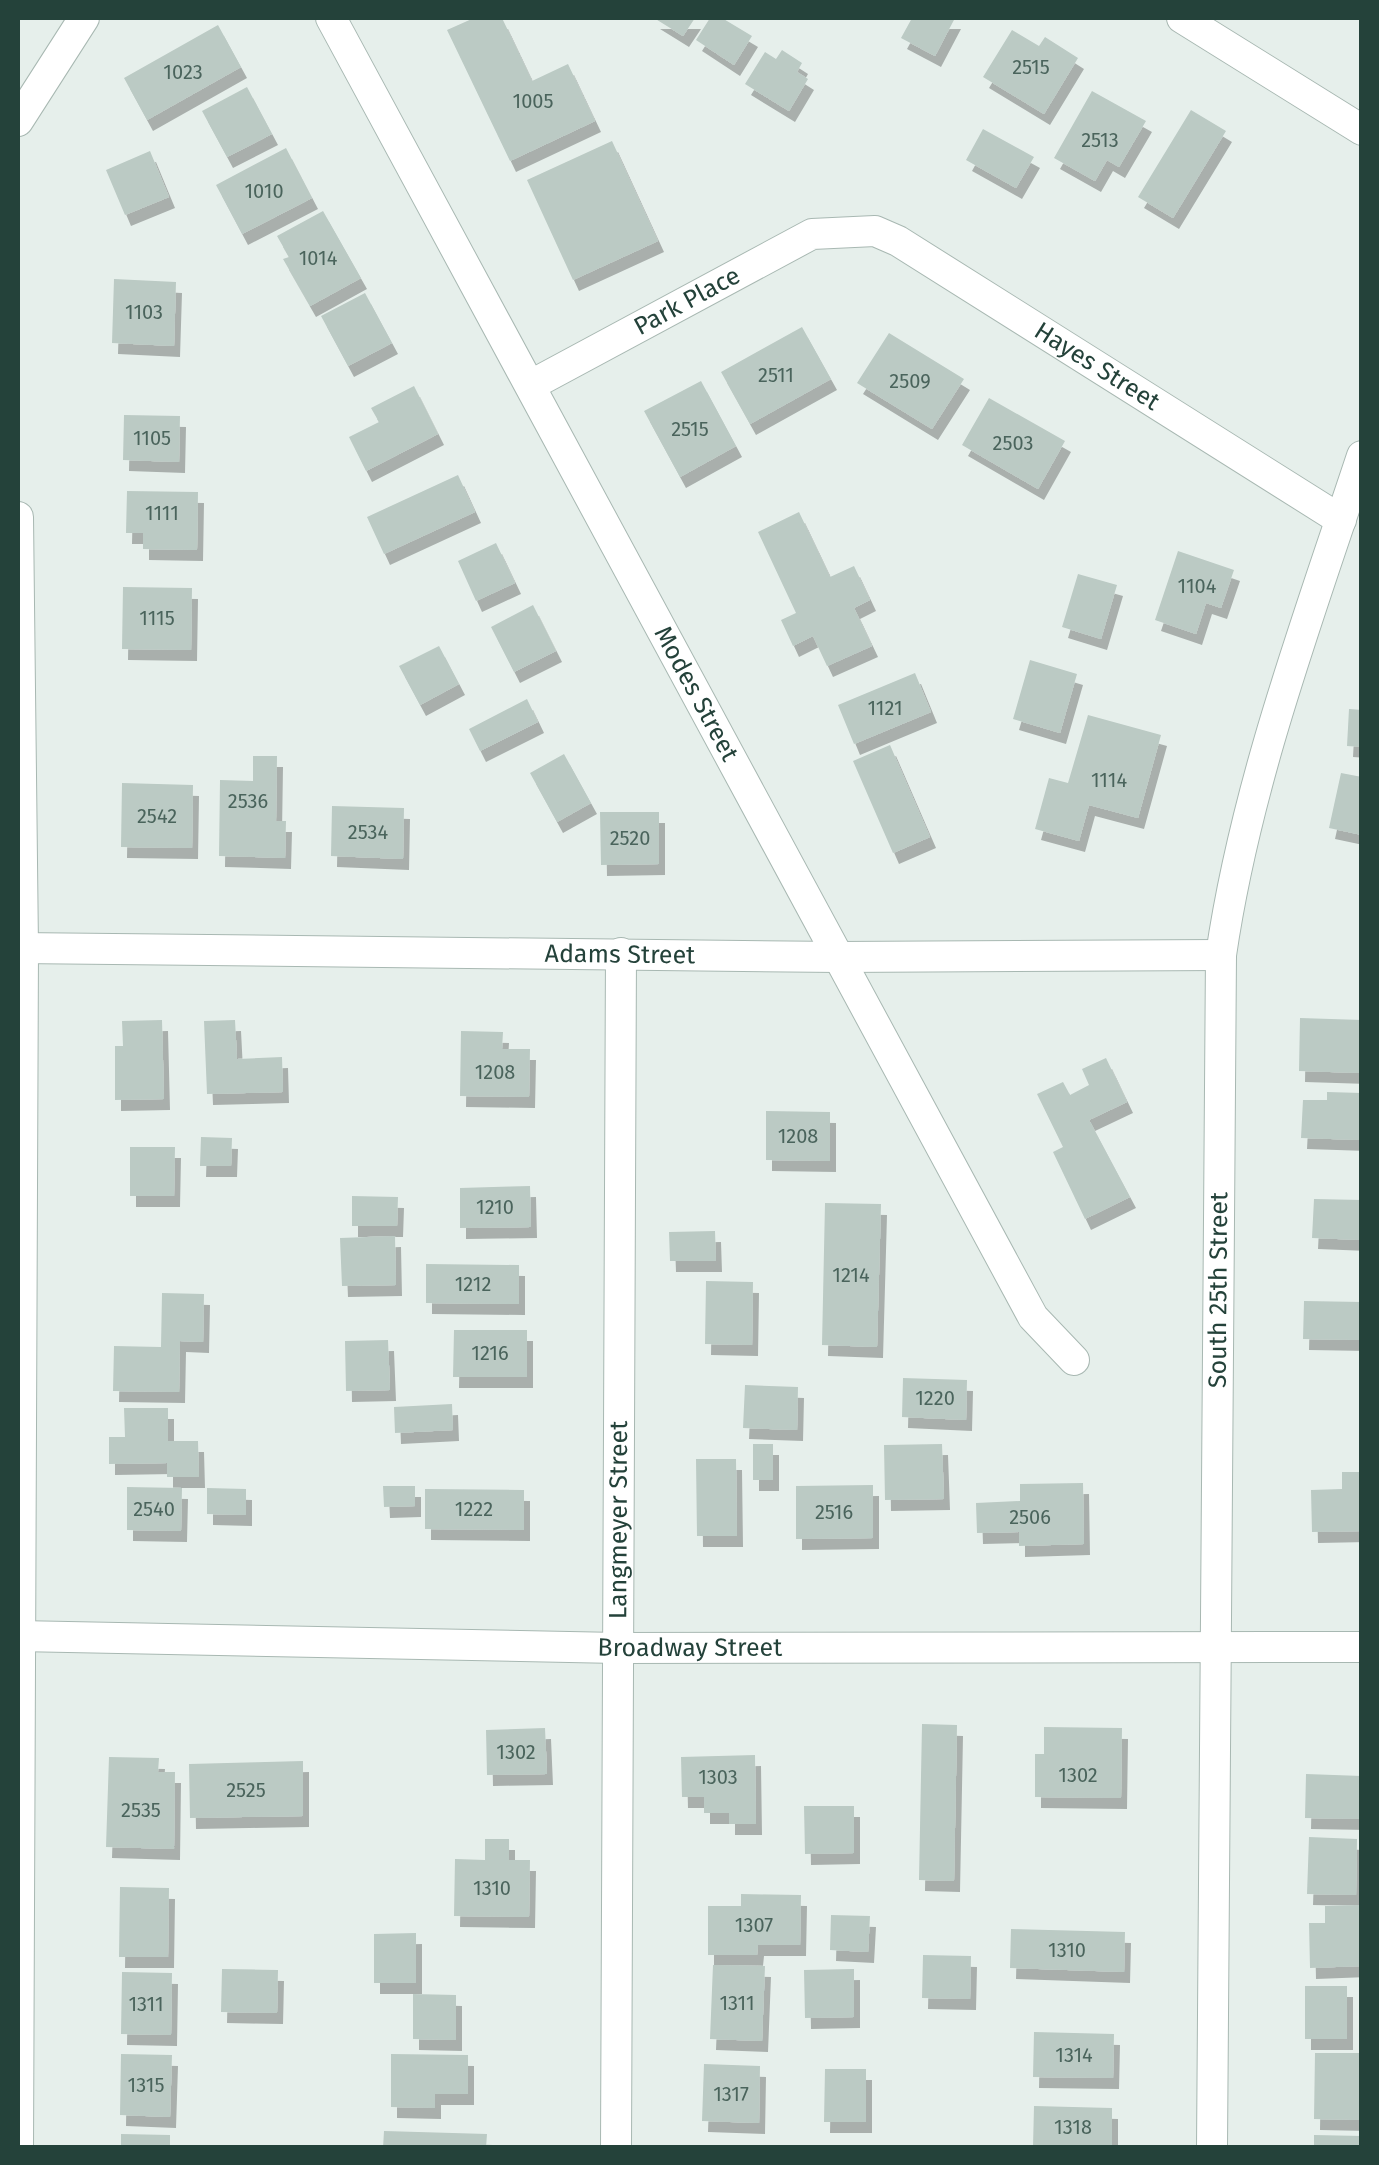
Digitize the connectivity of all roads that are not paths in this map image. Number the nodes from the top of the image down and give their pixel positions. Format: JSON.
{"nodes":[{"id":1,"x":84,"y":18,"type":"edge"},
{"id":2,"x":332,"y":18,"type":"edge"},
{"id":3,"x":1182,"y":18,"type":"edge"},
{"id":4,"x":18,"y":121,"type":"edge"},
{"id":5,"x":1362,"y":130,"type":"edge"},
{"id":6,"x":846,"y":232,"type":"joint"},
{"id":7,"x":533,"y":384,"type":"junction"},
{"id":8,"x":1362,"y":456,"type":"edge"},
{"id":9,"x":18,"y":517,"type":"edge"},
{"id":10,"x":1340,"y":520,"type":"junction"},
{"id":11,"x":20,"y":948,"type":"edge"},
{"id":12,"x":621,"y":953,"type":"junction"},
{"id":13,"x":1221,"y":955,"type":"junction"},
{"id":14,"x":839,"y":957,"type":"junction"},
{"id":15,"x":1074,"y":1360,"type":"dead end"},
{"id":16,"x":18,"y":1636,"type":"edge"},
{"id":17,"x":1215,"y":1646,"type":"junction"},
{"id":18,"x":1362,"y":1647,"type":"edge"},
{"id":19,"x":618,"y":1648,"type":"junction"},
{"id":20,"x":18,"y":2148,"type":"edge"},
{"id":21,"x":616,"y":2148,"type":"edge"},
{"id":22,"x":1212,"y":2148,"type":"edge"}],
"edges":[{"from":1,"to":4,"type":"street"},
{"from":2,"to":7,"type":"street","name":"Modes Street"},
{"from":3,"to":5,"type":"street"},
{"from":6,"to":7,"type":"street","name":"Park Place"},
{"from":6,"to":10,"type":"street","name":"Hayes Street"},
{"from":7,"to":14,"type":"street","name":"Modes Street"},
{"from":8,"to":10,"type":"street","name":"South 25th Street"},
{"from":9,"to":11,"type":"street"},
{"from":10,"to":13,"type":"street","name":"South 25th Street"},
{"from":11,"to":12,"type":"street","name":"Adams Street"},
{"from":11,"to":16,"type":"street"},
{"from":12,"to":14,"type":"street","name":"Adams Street"},
{"from":12,"to":19,"type":"street","name":"Langmeyer Street"},
{"from":13,"to":14,"type":"street","name":"Adams Street"},
{"from":13,"to":17,"type":"street","name":"South 25th Street"},
{"from":14,"to":15,"type":"street","name":"Modes Street"},
{"from":16,"to":19,"type":"street","name":"Broadway Street"},
{"from":16,"to":20,"type":"street"},
{"from":17,"to":18,"type":"street","name":"Broadway Street"},
{"from":17,"to":19,"type":"street","name":"Broadway Street"},
{"from":17,"to":22,"type":"street","name":"South 25th Street"},
{"from":19,"to":21,"type":"street","name":"Langmeyer Street"}]}
